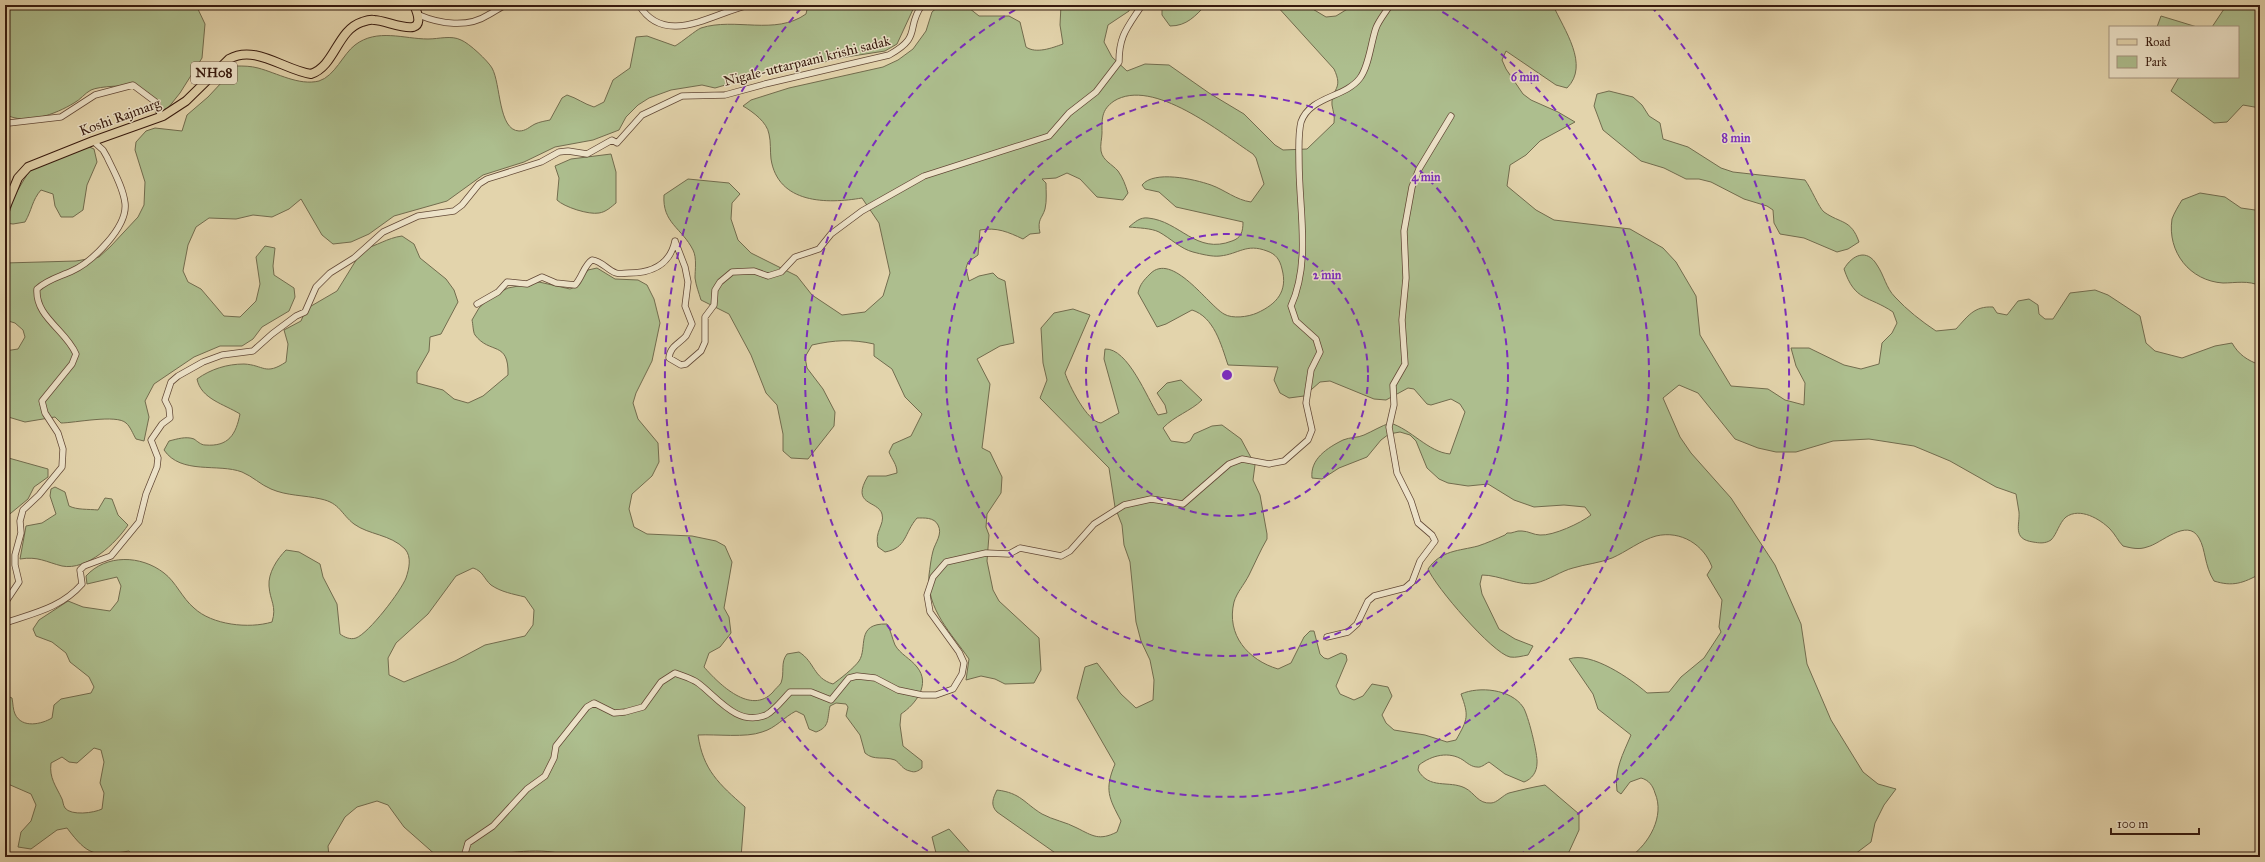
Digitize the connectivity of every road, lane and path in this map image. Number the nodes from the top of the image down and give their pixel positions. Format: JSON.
{"nodes":[{"id":1,"x":414,"y":5,"type":"edge"},
{"id":2,"x":507,"y":5,"type":"edge"},
{"id":3,"x":640,"y":5,"type":"edge"},
{"id":4,"x":749,"y":5,"type":"edge"},
{"id":5,"x":922,"y":5,"type":"edge"},
{"id":6,"x":1140,"y":5,"type":"edge"},
{"id":7,"x":1390,"y":5,"type":"edge"},
{"id":8,"x":419,"y":15,"type":"junction"},
{"id":9,"x":1451,"y":116,"type":"dead end"},
{"id":10,"x":160,"y":117,"type":"junction"},
{"id":11,"x":5,"y":121,"type":"edge"},
{"id":12,"x":92,"y":141,"type":"junction"},
{"id":13,"x":5,"y":209,"type":"edge"},
{"id":14,"x":477,"y":304,"type":"dead end"},
{"id":15,"x":5,"y":603,"type":"edge"},
{"id":16,"x":5,"y":623,"type":"edge"},
{"id":17,"x":1327,"y":638,"type":"dead end"},
{"id":18,"x":464,"y":857,"type":"edge"}],
"edges":[{"from":1,"to":8,"type":"main road"},
{"from":2,"to":8,"type":"street"},
{"from":3,"to":4,"type":"street"},
{"from":5,"to":16,"type":"street","name":"Nigale-uttarpaani krishi sadak"},
{"from":6,"to":14,"type":"street"},
{"from":7,"to":18,"type":"street"},
{"from":8,"to":10,"type":"main road","name":"Koshi Rajmarg","number":"NH08"},
{"from":9,"to":17,"type":"street"},
{"from":10,"to":11,"type":"street"},
{"from":10,"to":12,"type":"main road","name":"Koshi Rajmarg","number":"NH08"},
{"from":12,"to":13,"type":"main road","name":"Koshi Rajmarg","number":"NH08"},
{"from":12,"to":15,"type":"street"}]}
